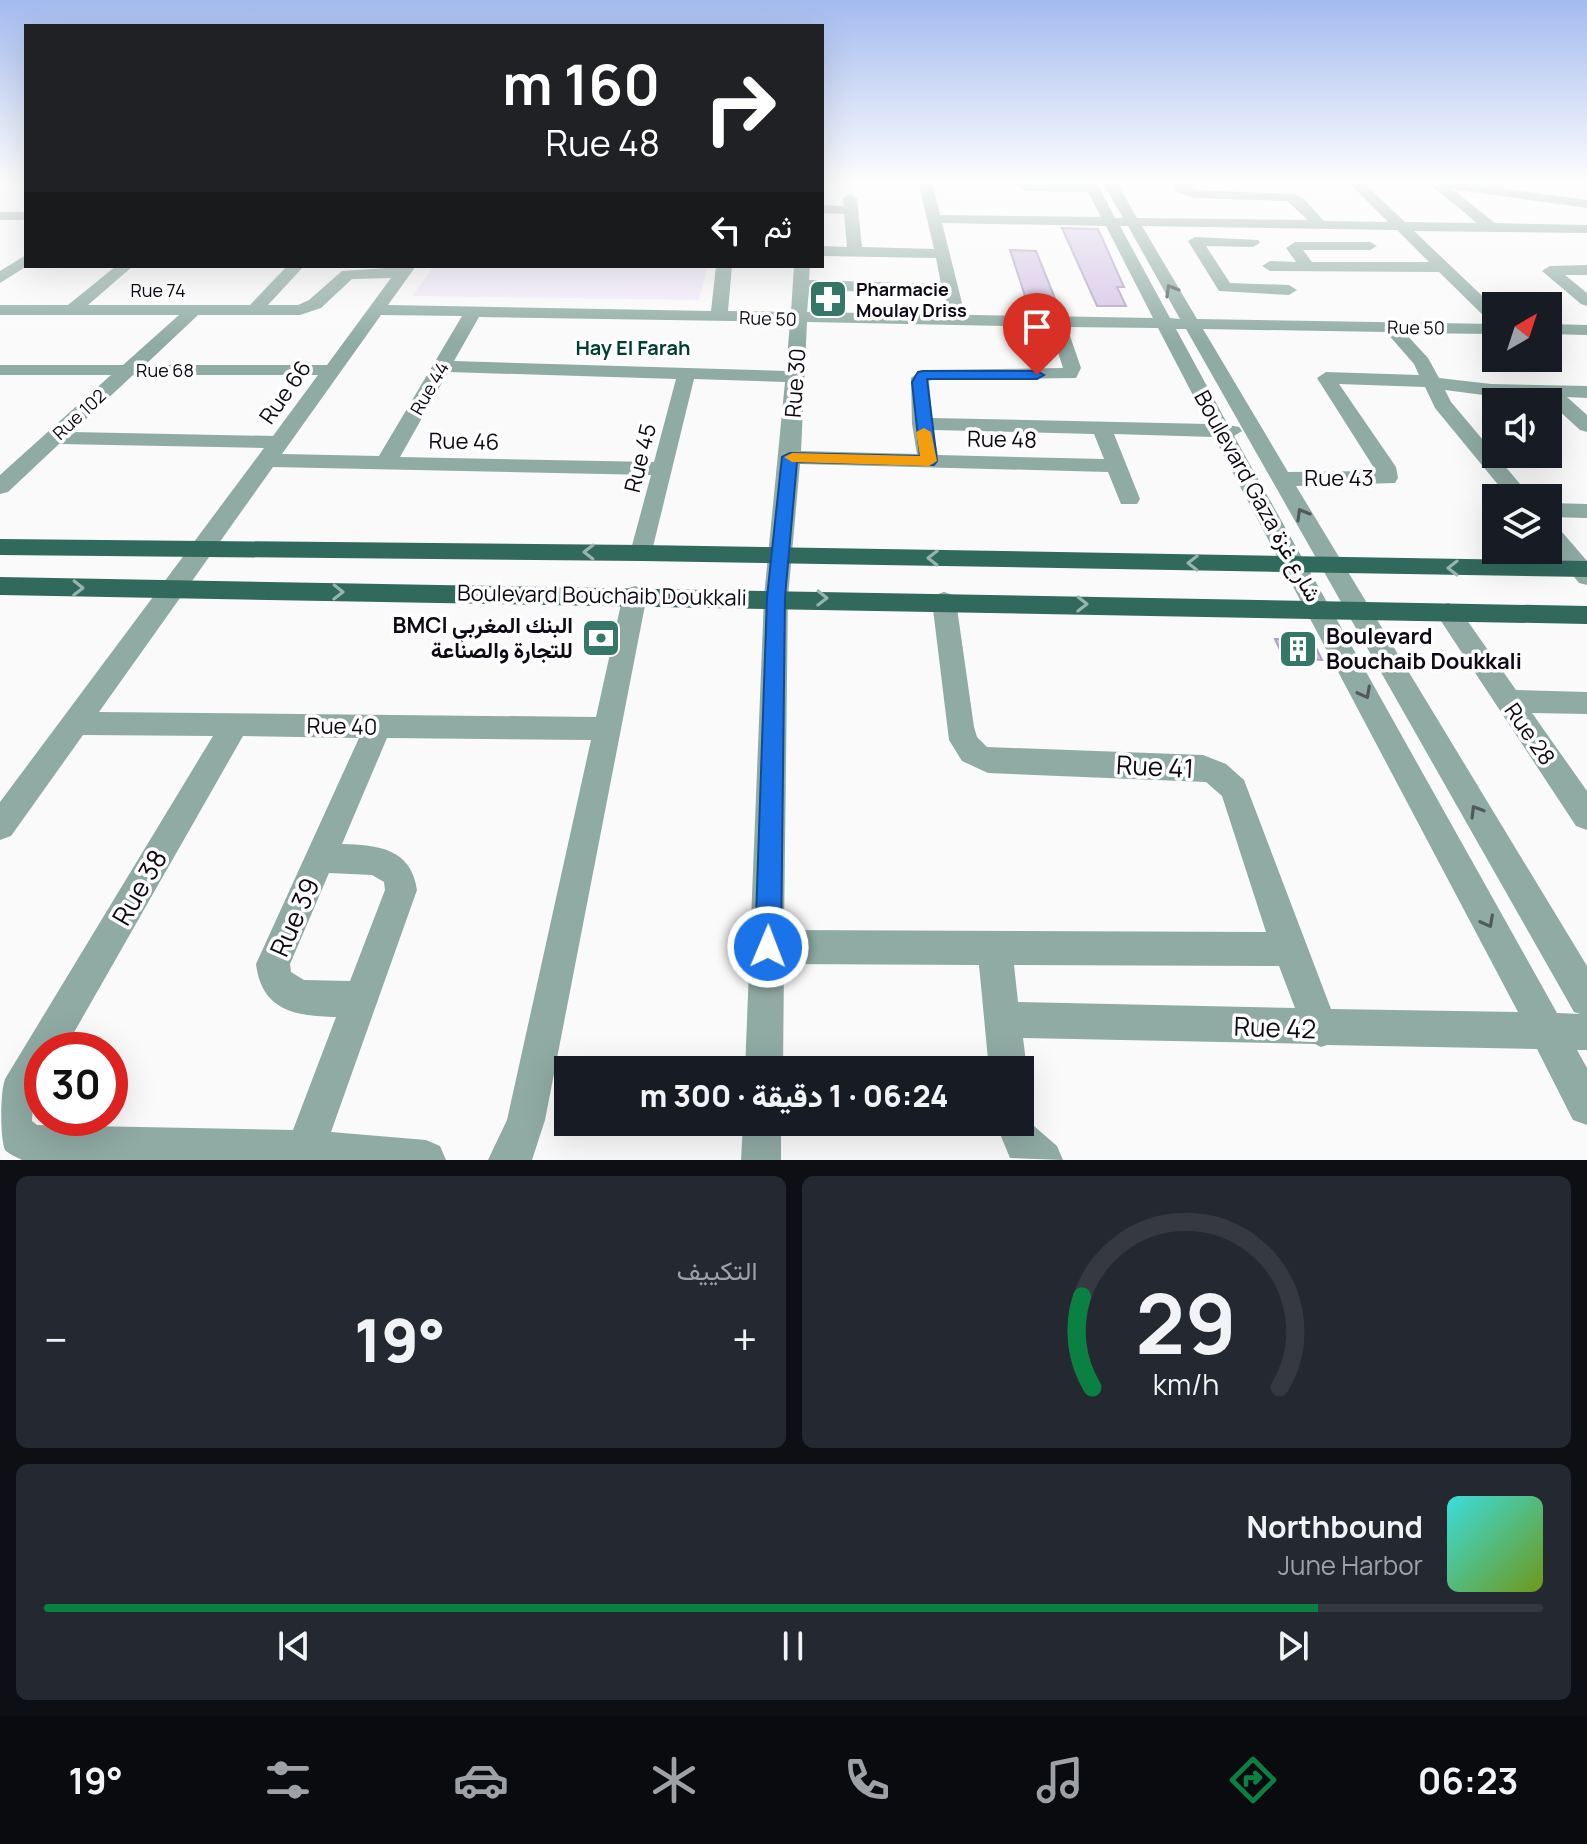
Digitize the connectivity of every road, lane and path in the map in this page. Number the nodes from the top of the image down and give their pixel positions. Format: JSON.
{"nodes":[{"id":1,"x":854,"y":235,"type":"edge"},
{"id":2,"x":936,"y":235,"type":"edge"},
{"id":3,"x":1129,"y":235,"type":"edge"},
{"id":4,"x":1247,"y":235,"type":"edge"},
{"id":5,"x":1409,"y":235,"type":"edge"},
{"id":6,"x":1253,"y":243,"type":"junction"},
{"id":7,"x":1370,"y":246,"type":"dead end"},
{"id":8,"x":824,"y":251,"type":"edge"},
{"id":9,"x":855,"y":252,"type":"junction"},
{"id":10,"x":941,"y":254,"type":"junction"},
{"id":11,"x":24,"y":256,"type":"edge"},
{"id":12,"x":1,"y":266,"type":"edge"},
{"id":13,"x":1270,"y":266,"type":"junction"},
{"id":14,"x":1307,"y":266,"type":"junction"},
{"id":15,"x":1442,"y":267,"type":"junction"},
{"id":16,"x":123,"y":268,"type":"edge"},
{"id":17,"x":294,"y":268,"type":"edge"},
{"id":18,"x":724,"y":268,"type":"edge"},
{"id":19,"x":802,"y":268,"type":"edge"},
{"id":20,"x":406,"y":269,"type":"edge"},
{"id":21,"x":1587,"y":270,"type":"edge"},
{"id":22,"x":801,"y":285,"type":"junction"},
{"id":23,"x":950,"y":289,"type":"junction"},
{"id":24,"x":1587,"y":301,"type":"edge"},
{"id":25,"x":1482,"y":305,"type":"edge"},
{"id":26,"x":1303,"y":308,"type":"junction"},
{"id":27,"x":73,"y":309,"type":"junction"},
{"id":28,"x":0,"y":310,"type":"edge"},
{"id":29,"x":194,"y":310,"type":"junction"},
{"id":30,"x":254,"y":310,"type":"junction"},
{"id":31,"x":375,"y":310,"type":"junction"},
{"id":32,"x":473,"y":312,"type":"junction"},
{"id":33,"x":719,"y":316,"type":"junction"},
{"id":34,"x":800,"y":319,"type":"junction"},
{"id":35,"x":958,"y":321,"type":"junction"},
{"id":36,"x":1057,"y":322,"type":"junction"},
{"id":37,"x":1179,"y":324,"type":"junction"},
{"id":38,"x":1391,"y":327,"type":"junction"},
{"id":39,"x":1482,"y":329,"type":"edge"},
{"id":40,"x":1562,"y":329,"type":"edge"},
{"id":41,"x":1587,"y":330,"type":"edge"},
{"id":42,"x":441,"y":366,"type":"junction"},
{"id":43,"x":128,"y":370,"type":"junction"},
{"id":44,"x":330,"y":370,"type":"junction"},
{"id":45,"x":1,"y":371,"type":"edge"},
{"id":46,"x":686,"y":374,"type":"junction"},
{"id":47,"x":795,"y":377,"type":"junction"},
{"id":48,"x":1429,"y":382,"type":"junction"},
{"id":49,"x":1482,"y":389,"type":"edge"},
{"id":50,"x":1562,"y":392,"type":"edge"},
{"id":51,"x":1587,"y":392,"type":"edge"},
{"id":52,"x":1562,"y":403,"type":"edge"},
{"id":53,"x":922,"y":424,"type":"junction"},
{"id":54,"x":1587,"y":426,"type":"edge"},
{"id":55,"x":1102,"y":428,"type":"junction"},
{"id":56,"x":1221,"y":431,"type":"junction"},
{"id":57,"x":1253,"y":432,"type":"junction"},
{"id":58,"x":53,"y":438,"type":"junction"},
{"id":59,"x":279,"y":442,"type":"junction"},
{"id":60,"x":790,"y":457,"type":"junction"},
{"id":61,"x":266,"y":460,"type":"junction"},
{"id":62,"x":929,"y":461,"type":"junction"},
{"id":63,"x":385,"y":464,"type":"junction"},
{"id":64,"x":1117,"y":466,"type":"junction"},
{"id":65,"x":662,"y":469,"type":"junction"},
{"id":66,"x":1281,"y":479,"type":"junction"},
{"id":67,"x":1509,"y":484,"type":"edge"},
{"id":68,"x":0,"y":487,"type":"edge"},
{"id":69,"x":1129,"y":499,"type":"dead end"},
{"id":70,"x":1562,"y":510,"type":"edge"},
{"id":71,"x":1587,"y":511,"type":"edge"},
{"id":72,"x":1562,"y":546,"type":"edge"},
{"id":73,"x":0,"y":547,"type":"edge"},
{"id":74,"x":204,"y":547,"type":"junction"},
{"id":75,"x":642,"y":553,"type":"junction"},
{"id":76,"x":779,"y":555,"type":"junction"},
{"id":77,"x":1296,"y":565,"type":"junction"},
{"id":78,"x":1331,"y":565,"type":"junction"},
{"id":79,"x":1585,"y":572,"type":"edge"},
{"id":80,"x":1,"y":587,"type":"edge"},
{"id":81,"x":173,"y":590,"type":"junction"},
{"id":82,"x":635,"y":595,"type":"junction"},
{"id":83,"x":776,"y":597,"type":"junction"},
{"id":84,"x":944,"y":601,"type":"junction"},
{"id":85,"x":1319,"y":607,"type":"junction"},
{"id":86,"x":1356,"y":609,"type":"junction"},
{"id":87,"x":1448,"y":612,"type":"junction"},
{"id":88,"x":1587,"y":615,"type":"edge"},
{"id":89,"x":1507,"y":701,"type":"junction"},
{"id":90,"x":1587,"y":703,"type":"edge"},
{"id":91,"x":74,"y":723,"type":"junction"},
{"id":92,"x":235,"y":725,"type":"junction"},
{"id":93,"x":378,"y":726,"type":"junction"},
{"id":94,"x":609,"y":729,"type":"junction"},
{"id":95,"x":1587,"y":816,"type":"edge"},
{"id":96,"x":0,"y":826,"type":"edge"},
{"id":97,"x":320,"y":858,"type":"junction"},
{"id":98,"x":768,"y":947,"type":"junction"},
{"id":99,"x":1289,"y":949,"type":"junction"},
{"id":100,"x":995,"y":950,"type":"junction"},
{"id":101,"x":360,"y":999,"type":"junction"},
{"id":102,"x":1587,"y":999,"type":"edge"},
{"id":103,"x":1003,"y":1020,"type":"junction"},
{"id":104,"x":1321,"y":1029,"type":"junction"},
{"id":105,"x":55,"y":1032,"type":"edge"},
{"id":106,"x":1587,"y":1032,"type":"edge"},
{"id":107,"x":1547,"y":1033,"type":"junction"},
{"id":108,"x":764,"y":1056,"type":"edge"},
{"id":109,"x":1007,"y":1056,"type":"edge"},
{"id":110,"x":24,"y":1084,"type":"edge"},
{"id":111,"x":1587,"y":1106,"type":"edge"},
{"id":112,"x":762,"y":1136,"type":"edge"},
{"id":113,"x":1019,"y":1136,"type":"edge"},
{"id":114,"x":303,"y":1155,"type":"edge"},
{"id":115,"x":426,"y":1160,"type":"edge"},
{"id":116,"x":508,"y":1160,"type":"edge"},
{"id":117,"x":761,"y":1160,"type":"edge"},
{"id":118,"x":1043,"y":1160,"type":"edge"}],
"edges":[{"from":1,"to":9,"type":"street"},
{"from":2,"to":10,"type":"street"},
{"from":3,"to":37,"type":"street","name":"Boulevard Gaza شارع غزة"},
{"from":4,"to":6,"type":"street"},
{"from":5,"to":15,"type":"street"},
{"from":6,"to":13,"type":"street"},
{"from":6,"to":26,"type":"street"},
{"from":7,"to":14,"type":"street"},
{"from":8,"to":9,"type":"street"},
{"from":9,"to":10,"type":"street"},
{"from":10,"to":23,"type":"street"},
{"from":11,"to":12,"type":"street"},
{"from":13,"to":14,"type":"street"},
{"from":13,"to":26,"type":"street"},
{"from":14,"to":15,"type":"street"},
{"from":15,"to":25,"type":"street"},
{"from":16,"to":27,"type":"street"},
{"from":17,"to":30,"type":"street"},
{"from":18,"to":33,"type":"street"},
{"from":19,"to":22,"type":"street","name":"Rue 30"},
{"from":20,"to":30,"type":"street","name":"Rue 74"},
{"from":20,"to":31,"type":"street","name":"Rue 66"},
{"from":21,"to":24,"type":"street"},
{"from":22,"to":23,"type":"street"},
{"from":22,"to":34,"type":"street","name":"Rue 30"},
{"from":23,"to":35,"type":"street"},
{"from":26,"to":37,"type":"street","name":"Rue 50"},
{"from":26,"to":38,"type":"street","name":"Rue 50"},
{"from":27,"to":28,"type":"street","name":"Rue 74"},
{"from":27,"to":29,"type":"street","name":"Rue 74"},
{"from":29,"to":30,"type":"street","name":"Rue 74"},
{"from":29,"to":43,"type":"street","name":"Rue 102"},
{"from":31,"to":32,"type":"street","name":"Rue 50"},
{"from":31,"to":44,"type":"street","name":"Rue 66"},
{"from":32,"to":33,"type":"street","name":"Rue 50"},
{"from":32,"to":42,"type":"street","name":"Rue 44"},
{"from":33,"to":34,"type":"street","name":"Rue 50"},
{"from":34,"to":35,"type":"street","name":"Rue 50"},
{"from":34,"to":47,"type":"street","name":"Rue 30"},
{"from":35,"to":36,"type":"street","name":"Rue 50"},
{"from":36,"to":37,"type":"street","name":"Rue 50"},
{"from":36,"to":53,"type":"street"},
{"from":37,"to":56,"type":"street","name":"Boulevard Gaza شارع غزة"},
{"from":37,"to":57,"type":"street","name":"Boulevard Gaza شارع غزة"},
{"from":38,"to":39,"type":"street","name":"Rue 50"},
{"from":38,"to":48,"type":"street"},
{"from":40,"to":41,"type":"street"},
{"from":42,"to":46,"type":"street"},
{"from":42,"to":63,"type":"street","name":"Rue 44"},
{"from":43,"to":44,"type":"street","name":"Rue 68"},
{"from":43,"to":45,"type":"street","name":"Rue 68"},
{"from":43,"to":58,"type":"street","name":"Rue 102"},
{"from":44,"to":59,"type":"street","name":"Rue 66"},
{"from":46,"to":47,"type":"street"},
{"from":46,"to":65,"type":"street","name":"Rue 45"},
{"from":47,"to":60,"type":"street","name":"Rue 30"},
{"from":48,"to":49,"type":"street"},
{"from":48,"to":66,"type":"street","name":"Rue 43"},
{"from":48,"to":67,"type":"street"},
{"from":50,"to":51,"type":"street"},
{"from":52,"to":54,"type":"street"},
{"from":53,"to":55,"type":"street","name":"Rue 48"},
{"from":53,"to":62,"type":"street"},
{"from":55,"to":56,"type":"street","name":"Rue 48"},
{"from":55,"to":64,"type":"street"},
{"from":56,"to":57,"type":"street","name":"Rue 48"},
{"from":56,"to":77,"type":"street","name":"Boulevard Gaza شارع غزة"},
{"from":57,"to":66,"type":"street","name":"Boulevard Gaza شارع غزة"},
{"from":58,"to":59,"type":"street"},
{"from":58,"to":68,"type":"street","name":"Rue 102"},
{"from":59,"to":61,"type":"street","name":"Rue 66"},
{"from":60,"to":62,"type":"street","name":"Rue 48"},
{"from":60,"to":76,"type":"street","name":"Rue 30"},
{"from":61,"to":63,"type":"street","name":"Rue 46"},
{"from":61,"to":74,"type":"street","name":"Rue 66"},
{"from":62,"to":64,"type":"street","name":"Rue 48"},
{"from":63,"to":65,"type":"street","name":"Rue 46"},
{"from":64,"to":69,"type":"street"},
{"from":65,"to":75,"type":"street","name":"Rue 45"},
{"from":78,"to":66,"type":"street","name":"Boulevard Gaza شارع غزة","one_way":true},
{"from":70,"to":71,"type":"street"},
{"from":72,"to":79,"type":"street"},
{"from":73,"to":74,"type":"main road","name":"Boulevard Bouchaib Doukkali"},
{"from":75,"to":74,"type":"main road","name":"Boulevard Bouchaib Doukkali","one_way":true},
{"from":74,"to":81,"type":"street","name":"Rue 66"},
{"from":75,"to":76,"type":"main road","name":"Boulevard Bouchaib Doukkali"},
{"from":77,"to":76,"type":"main road","name":"Boulevard Bouchaib Doukkali","one_way":true},
{"from":76,"to":83,"type":"street","name":"Rue 30"},
{"from":77,"to":78,"type":"main road","name":"Boulevard Bouchaib Doukkali"},
{"from":77,"to":85,"type":"street","name":"Boulevard Gaza شارع غزة"},
{"from":79,"to":78,"type":"main road","name":"Boulevard Bouchaib Doukkali","one_way":true},
{"from":78,"to":86,"type":"street","name":"Boulevard Gaza شارع غزة"},
{"from":80,"to":81,"type":"main road","name":"Boulevard Bouchaib Doukkali","one_way":true},
{"from":81,"to":82,"type":"main road","name":"Boulevard Bouchaib Doukkali","one_way":true},
{"from":81,"to":91,"type":"street","name":"Rue 66"},
{"from":82,"to":83,"type":"main road","name":"Boulevard Bouchaib Doukkali"},
{"from":82,"to":94,"type":"street"},
{"from":83,"to":84,"type":"main road","name":"Boulevard Bouchaib Doukkali","one_way":true},
{"from":83,"to":98,"type":"street","name":"Rue 30"},
{"from":84,"to":85,"type":"main road","name":"Boulevard Bouchaib Doukkali","one_way":true},
{"from":84,"to":99,"type":"street","name":"Rue 41"},
{"from":85,"to":86,"type":"main road","name":"Boulevard Bouchaib Doukkali"},
{"from":85,"to":107,"type":"street","name":"Boulevard Gaza شارع غزة","one_way":true},
{"from":86,"to":87,"type":"main road","name":"Boulevard Bouchaib Doukkali"},
{"from":102,"to":86,"type":"street","name":"Boulevard Gaza شارع غزة","one_way":true},
{"from":87,"to":88,"type":"main road","name":"Boulevard Bouchaib Doukkali"},
{"from":87,"to":89,"type":"street","name":"Rue 28"},
{"from":89,"to":90,"type":"street"},
{"from":89,"to":95,"type":"street","name":"Rue 28"},
{"from":91,"to":92,"type":"street","name":"Rue 40"},
{"from":91,"to":96,"type":"street","name":"Rue 66"},
{"from":92,"to":93,"type":"street","name":"Rue 40"},
{"from":92,"to":105,"type":"street","name":"Rue 38"},
{"from":93,"to":94,"type":"street","name":"Rue 40"},
{"from":93,"to":97,"type":"street","name":"Rue 39"},
{"from":94,"to":116,"type":"street"},
{"from":97,"to":101,"type":"street","name":"Rue 39"},
{"from":97,"to":101,"type":"street","name":"Rue 39"},
{"from":98,"to":100,"type":"street"},
{"from":98,"to":108,"type":"street","name":"Rue 30"},
{"from":99,"to":100,"type":"street"},
{"from":99,"to":104,"type":"street","name":"Rue 41"},
{"from":100,"to":103,"type":"street"},
{"from":101,"to":114,"type":"street","name":"Rue 39"},
{"from":103,"to":104,"type":"street","name":"Rue 42"},
{"from":103,"to":109,"type":"street"},
{"from":104,"to":107,"type":"street","name":"Rue 42"},
{"from":106,"to":107,"type":"street","name":"Rue 42"},
{"from":107,"to":111,"type":"street","name":"Boulevard Gaza شارع غزة"},
{"from":110,"to":114,"type":"street","name":"Rue 38"},
{"from":112,"to":117,"type":"street"},
{"from":113,"to":118,"type":"street"},
{"from":114,"to":115,"type":"street","name":"Rue 38"}]}
